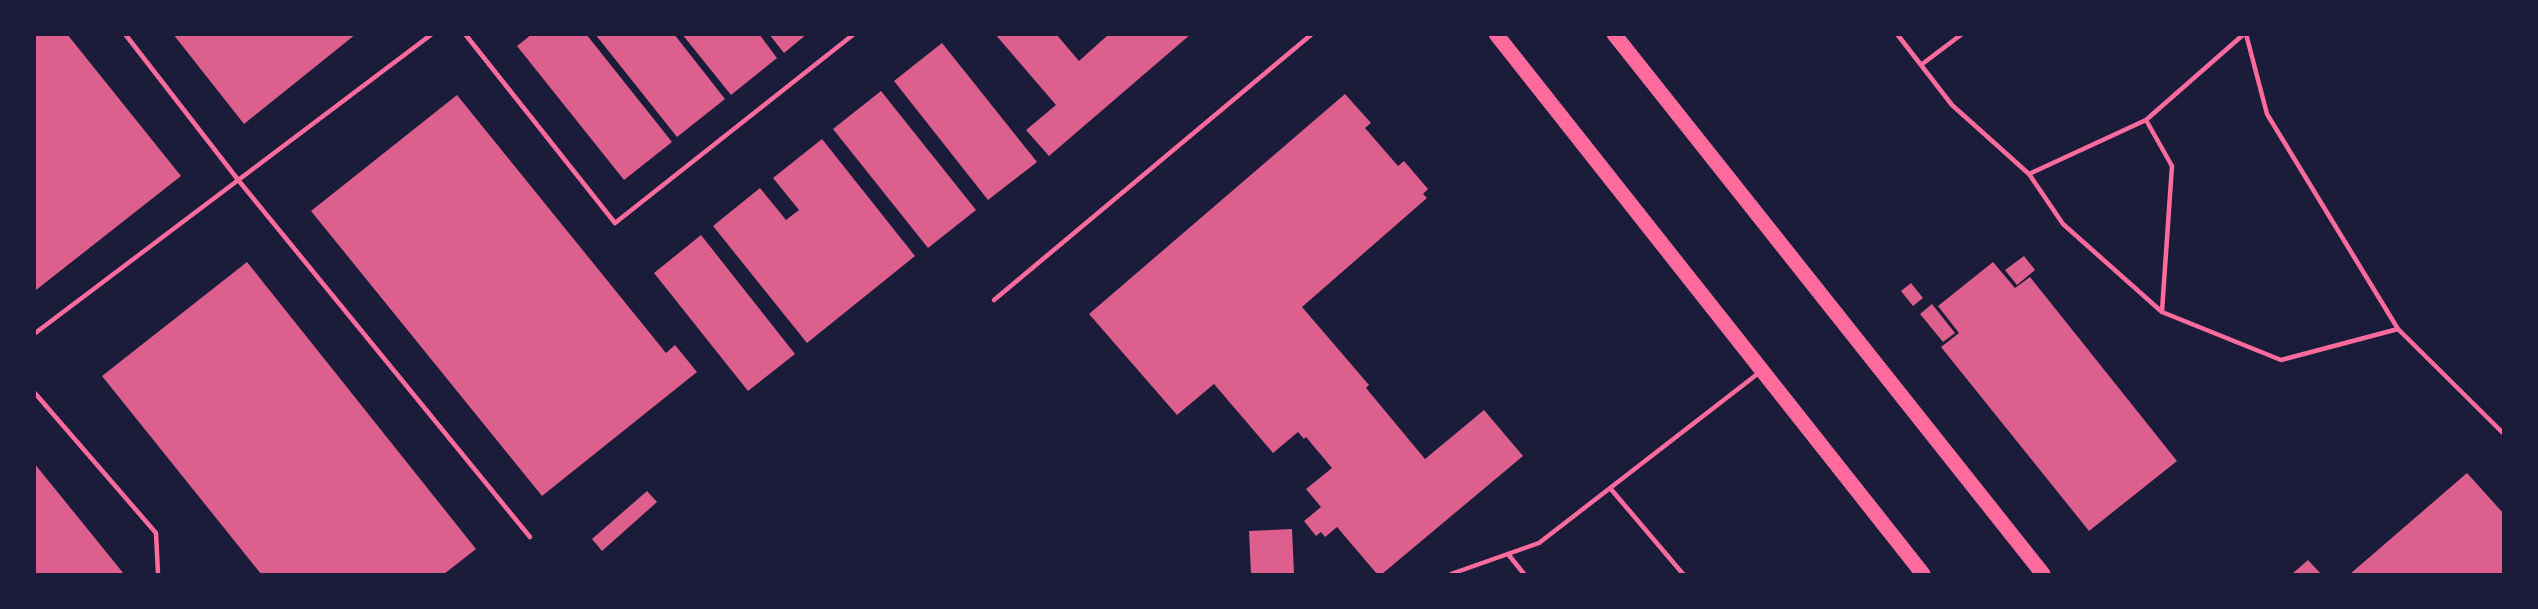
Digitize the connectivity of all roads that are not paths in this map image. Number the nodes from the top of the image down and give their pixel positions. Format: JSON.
{"nodes":[{"id":1,"x":125,"y":34,"type":"edge"},
{"id":2,"x":432,"y":34,"type":"edge"},
{"id":3,"x":465,"y":34,"type":"edge"},
{"id":4,"x":854,"y":34,"type":"edge"},
{"id":5,"x":1312,"y":34,"type":"edge"},
{"id":6,"x":1496,"y":34,"type":"edge"},
{"id":7,"x":1614,"y":34,"type":"edge"},
{"id":8,"x":1897,"y":34,"type":"edge"},
{"id":9,"x":1962,"y":34,"type":"edge"},
{"id":10,"x":2245,"y":34,"type":"edge"},
{"id":11,"x":1921,"y":64,"type":"junction"},
{"id":12,"x":2146,"y":120,"type":"junction"},
{"id":13,"x":2029,"y":174,"type":"junction"},
{"id":14,"x":239,"y":181,"type":"junction"},
{"id":15,"x":994,"y":300,"type":"dead end"},
{"id":16,"x":2162,"y":312,"type":"junction"},
{"id":17,"x":2398,"y":329,"type":"junction"},
{"id":18,"x":34,"y":334,"type":"edge"},
{"id":19,"x":1763,"y":370,"type":"junction"},
{"id":20,"x":34,"y":392,"type":"edge"},
{"id":21,"x":2504,"y":434,"type":"edge"},
{"id":22,"x":1610,"y":488,"type":"junction"},
{"id":23,"x":530,"y":537,"type":"dead end"},
{"id":24,"x":1508,"y":554,"type":"junction"},
{"id":25,"x":158,"y":574,"type":"edge"},
{"id":26,"x":1451,"y":574,"type":"edge"},
{"id":27,"x":1524,"y":574,"type":"edge"},
{"id":28,"x":1683,"y":574,"type":"edge"},
{"id":29,"x":1923,"y":574,"type":"edge"},
{"id":30,"x":2043,"y":574,"type":"edge"}],
"edges":[{"from":1,"to":14,"type":"lane"},
{"from":2,"to":14,"type":"lane"},
{"from":3,"to":4,"type":"lane"},
{"from":5,"to":15,"type":"lane"},
{"from":6,"to":19,"type":"main road"},
{"from":7,"to":30,"type":"main road"},
{"from":8,"to":11,"type":"lane"},
{"from":9,"to":11,"type":"lane"},
{"from":10,"to":12,"type":"lane"},
{"from":10,"to":17,"type":"lane"},
{"from":11,"to":13,"type":"lane"},
{"from":12,"to":13,"type":"lane"},
{"from":12,"to":16,"type":"lane"},
{"from":13,"to":16,"type":"lane"},
{"from":14,"to":18,"type":"lane"},
{"from":14,"to":23,"type":"lane"},
{"from":16,"to":17,"type":"lane"},
{"from":17,"to":21,"type":"lane"},
{"from":19,"to":22,"type":"lane"},
{"from":19,"to":29,"type":"main road"},
{"from":20,"to":25,"type":"lane"},
{"from":22,"to":24,"type":"lane"},
{"from":22,"to":28,"type":"lane"},
{"from":24,"to":26,"type":"lane"},
{"from":24,"to":27,"type":"lane"}]}
